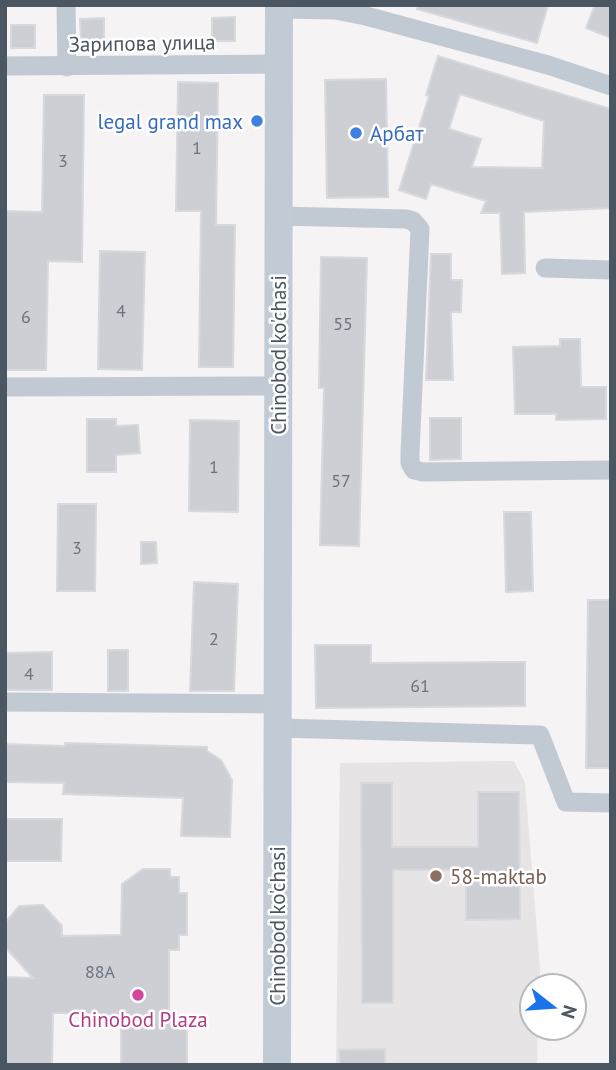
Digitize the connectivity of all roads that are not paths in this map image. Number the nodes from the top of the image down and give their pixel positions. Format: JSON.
{"nodes":[{"id":1,"x":66,"y":5,"type":"edge"},
{"id":2,"x":279,"y":7,"type":"edge"},
{"id":3,"x":279,"y":64,"type":"junction"},
{"id":4,"x":5,"y":66,"type":"edge"},
{"id":5,"x":66,"y":67,"type":"junction"},
{"id":6,"x":611,"y":86,"type":"edge"},
{"id":7,"x":279,"y":216,"type":"junction"},
{"id":8,"x":545,"y":268,"type":"dead end"},
{"id":9,"x":611,"y":270,"type":"edge"},
{"id":10,"x":278,"y":386,"type":"junction"},
{"id":11,"x":5,"y":387,"type":"edge"},
{"id":12,"x":611,"y":470,"type":"edge"},
{"id":13,"x":5,"y":702,"type":"edge"},
{"id":14,"x":277,"y":716,"type":"junction"},
{"id":15,"x":611,"y":803,"type":"edge"},
{"id":16,"x":276,"y":1065,"type":"edge"}],
"edges":[{"from":1,"to":5,"type":"street"},
{"from":2,"to":3,"type":"main road","name":"Chinobod ko'chasi"},
{"from":2,"to":6,"type":"street"},
{"from":3,"to":5,"type":"street","name":"Зарипова улица"},
{"from":3,"to":7,"type":"main road","name":"Chinobod ko'chasi"},
{"from":4,"to":5,"type":"street","name":"Зарипова улица"},
{"from":7,"to":10,"type":"main road","name":"Chinobod ko'chasi"},
{"from":7,"to":12,"type":"street"},
{"from":8,"to":9,"type":"street"},
{"from":10,"to":11,"type":"street"},
{"from":10,"to":14,"type":"main road","name":"Chinobod ko'chasi"},
{"from":13,"to":14,"type":"street"},
{"from":14,"to":15,"type":"street"},
{"from":14,"to":16,"type":"main road","name":"Chinobod ko'chasi"}]}
